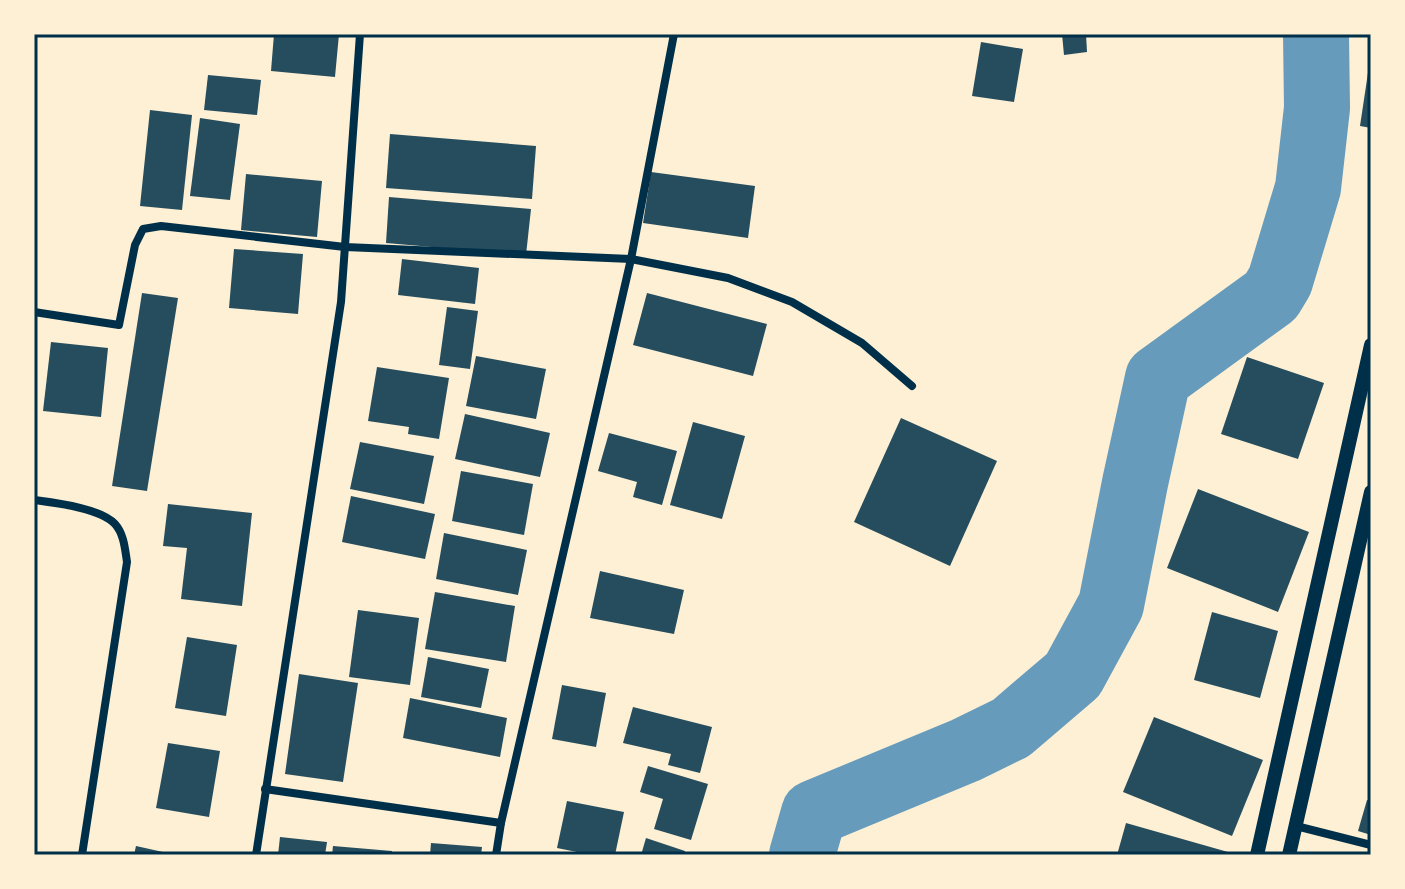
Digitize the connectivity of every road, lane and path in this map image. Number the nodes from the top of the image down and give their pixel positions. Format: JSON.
{"nodes":[{"id":1,"x":360,"y":34,"type":"edge"},
{"id":2,"x":674,"y":34,"type":"edge"},
{"id":3,"x":345,"y":247,"type":"junction"},
{"id":4,"x":631,"y":259,"type":"junction"},
{"id":5,"x":34,"y":312,"type":"edge"},
{"id":6,"x":1371,"y":345,"type":"edge"},
{"id":7,"x":1367,"y":384,"type":"edge"},
{"id":8,"x":912,"y":386,"type":"dead end"},
{"id":9,"x":1371,"y":492,"type":"edge"},
{"id":10,"x":34,"y":500,"type":"edge"},
{"id":11,"x":265,"y":789,"type":"junction"},
{"id":12,"x":501,"y":823,"type":"junction"},
{"id":13,"x":1296,"y":826,"type":"junction"},
{"id":14,"x":1371,"y":845,"type":"edge"},
{"id":15,"x":82,"y":855,"type":"edge"},
{"id":16,"x":256,"y":855,"type":"edge"},
{"id":17,"x":496,"y":855,"type":"edge"},
{"id":18,"x":1257,"y":855,"type":"edge"},
{"id":19,"x":1289,"y":855,"type":"edge"}],
"edges":[{"from":1,"to":3,"type":"street"},
{"from":2,"to":4,"type":"street"},
{"from":3,"to":4,"type":"street"},
{"from":3,"to":5,"type":"street"},
{"from":3,"to":11,"type":"street"},
{"from":4,"to":8,"type":"street"},
{"from":4,"to":12,"type":"street"},
{"from":6,"to":7,"type":"street"},
{"from":7,"to":18,"type":"street"},
{"from":9,"to":13,"type":"street"},
{"from":10,"to":15,"type":"street"},
{"from":11,"to":12,"type":"street"},
{"from":11,"to":16,"type":"street"},
{"from":12,"to":17,"type":"street"},
{"from":13,"to":14,"type":"street"},
{"from":13,"to":19,"type":"street"}]}
